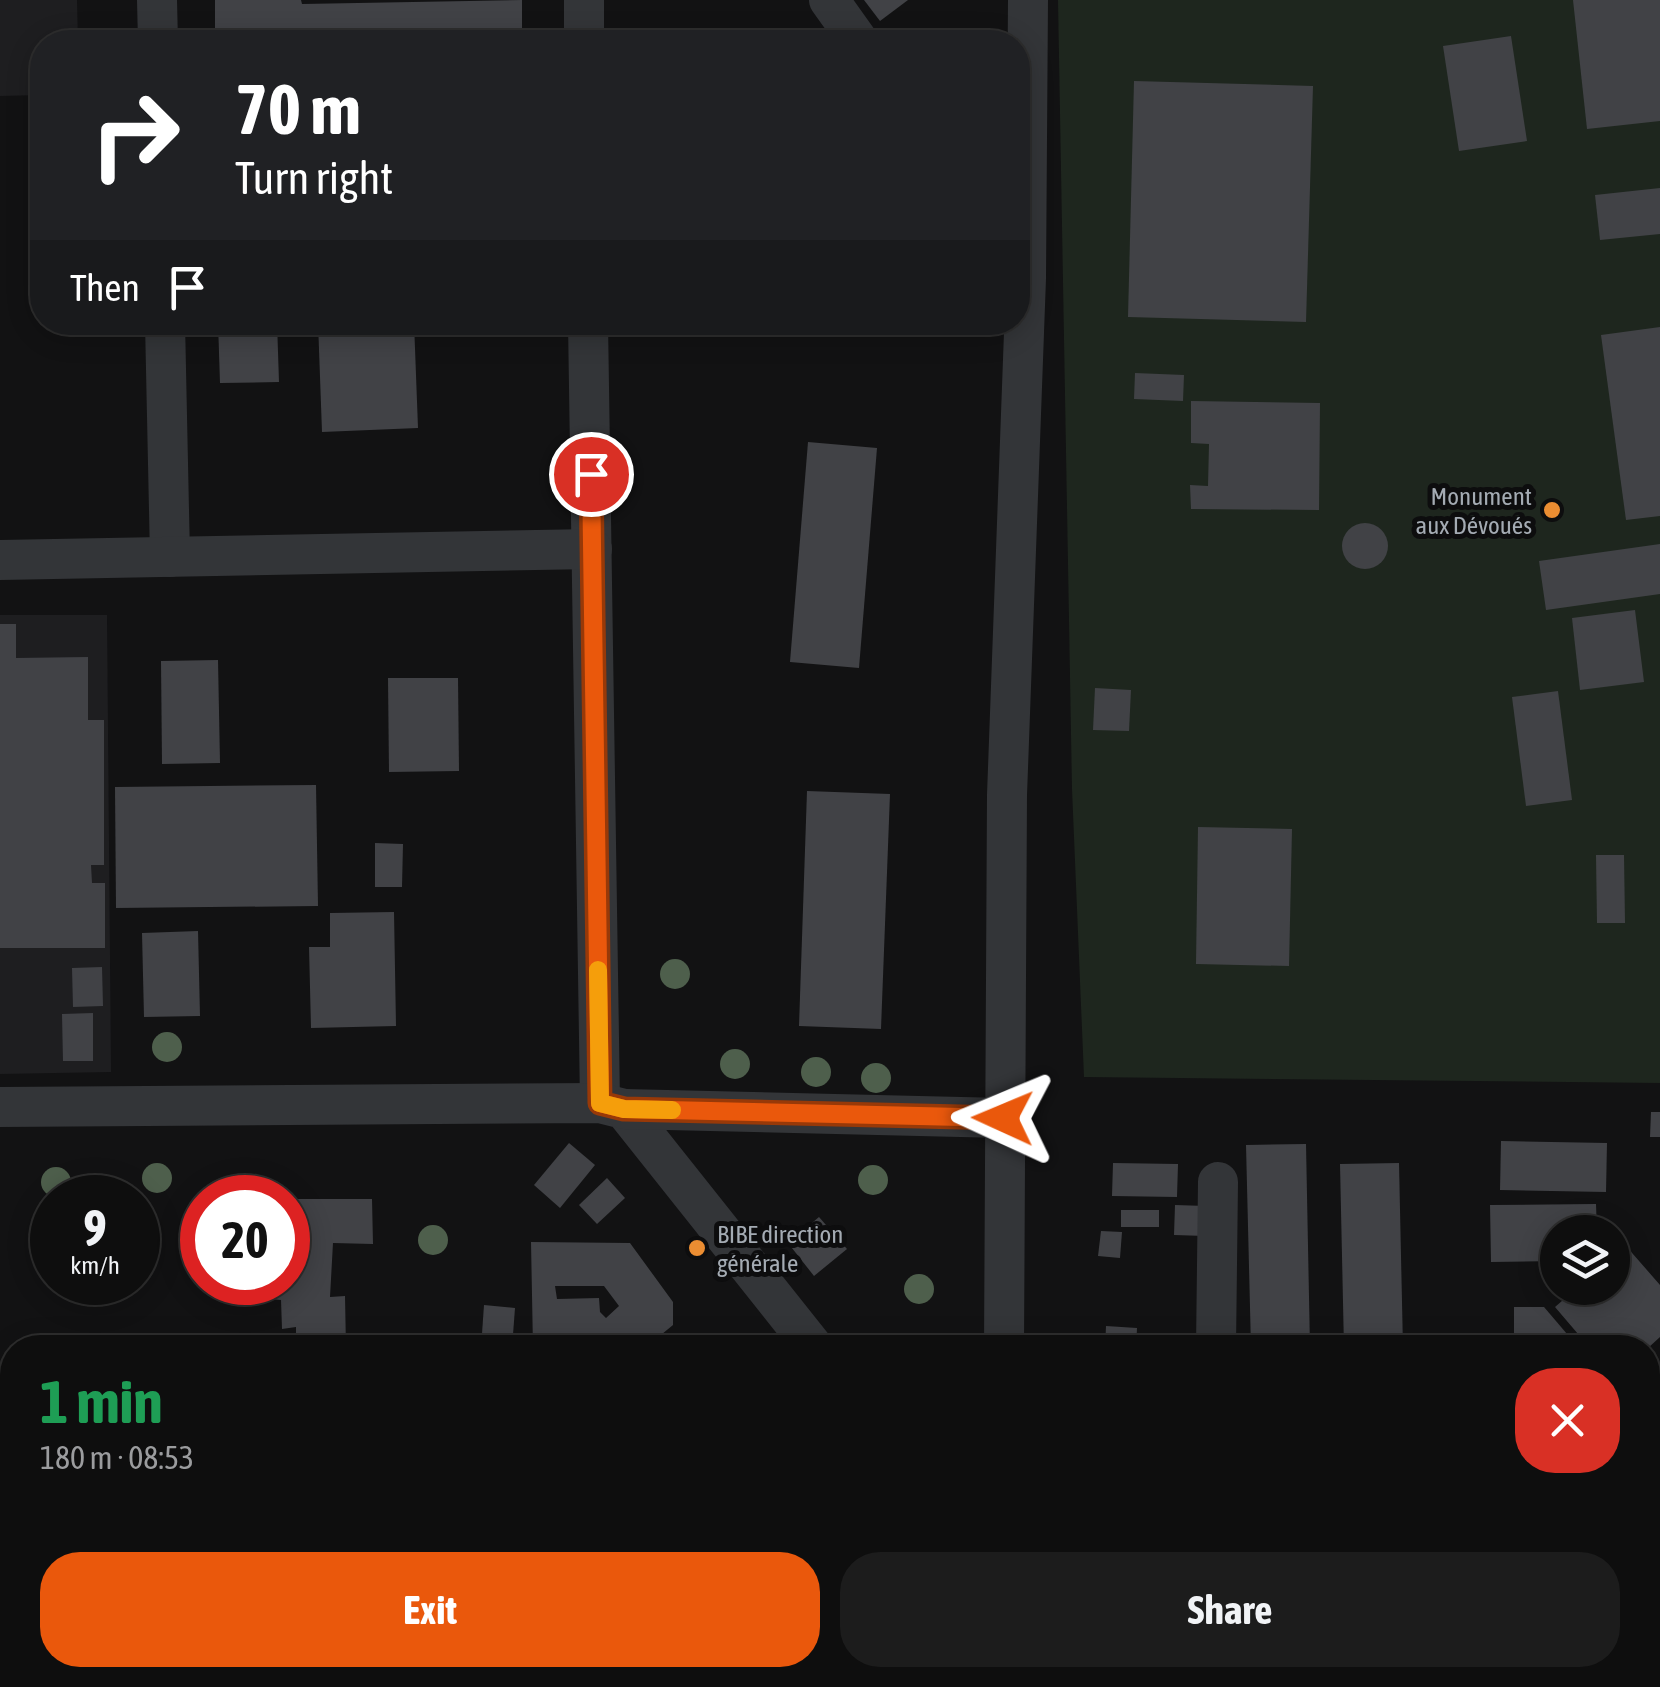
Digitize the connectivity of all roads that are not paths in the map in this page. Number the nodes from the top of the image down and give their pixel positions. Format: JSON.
{"nodes":[{"id":1,"x":158,"y":0,"type":"edge"},
{"id":2,"x":584,"y":0,"type":"edge"},
{"id":3,"x":829,"y":0,"type":"edge"},
{"id":4,"x":1028,"y":0,"type":"edge"},
{"id":5,"x":158,"y":30,"type":"edge"},
{"id":6,"x":584,"y":30,"type":"edge"},
{"id":7,"x":850,"y":30,"type":"edge"},
{"id":8,"x":1027,"y":30,"type":"edge"},
{"id":9,"x":165,"y":335,"type":"edge"},
{"id":10,"x":588,"y":335,"type":"edge"},
{"id":11,"x":1020,"y":335,"type":"edge"},
{"id":12,"x":592,"y":549,"type":"junction"},
{"id":13,"x":170,"y":557,"type":"junction"},
{"id":14,"x":0,"y":560,"type":"edge"},
{"id":15,"x":612,"y":1106,"type":"junction"},
{"id":16,"x":0,"y":1107,"type":"edge"},
{"id":17,"x":1003,"y":1118,"type":"junction"},
{"id":18,"x":1218,"y":1182,"type":"dead end"},
{"id":19,"x":803,"y":1335,"type":"edge"},
{"id":20,"x":1004,"y":1335,"type":"edge"},
{"id":21,"x":1216,"y":1335,"type":"edge"}],
"edges":[{"from":1,"to":5,"type":"street"},
{"from":2,"to":6,"type":"street"},
{"from":3,"to":7,"type":"street"},
{"from":4,"to":8,"type":"street"},
{"from":9,"to":13,"type":"street"},
{"from":10,"to":12,"type":"street"},
{"from":11,"to":17,"type":"street"},
{"from":12,"to":13,"type":"street"},
{"from":12,"to":15,"type":"street"},
{"from":13,"to":14,"type":"street"},
{"from":15,"to":16,"type":"street"},
{"from":15,"to":17,"type":"street"},
{"from":15,"to":19,"type":"street"},
{"from":17,"to":20,"type":"street"},
{"from":18,"to":21,"type":"street"}]}
